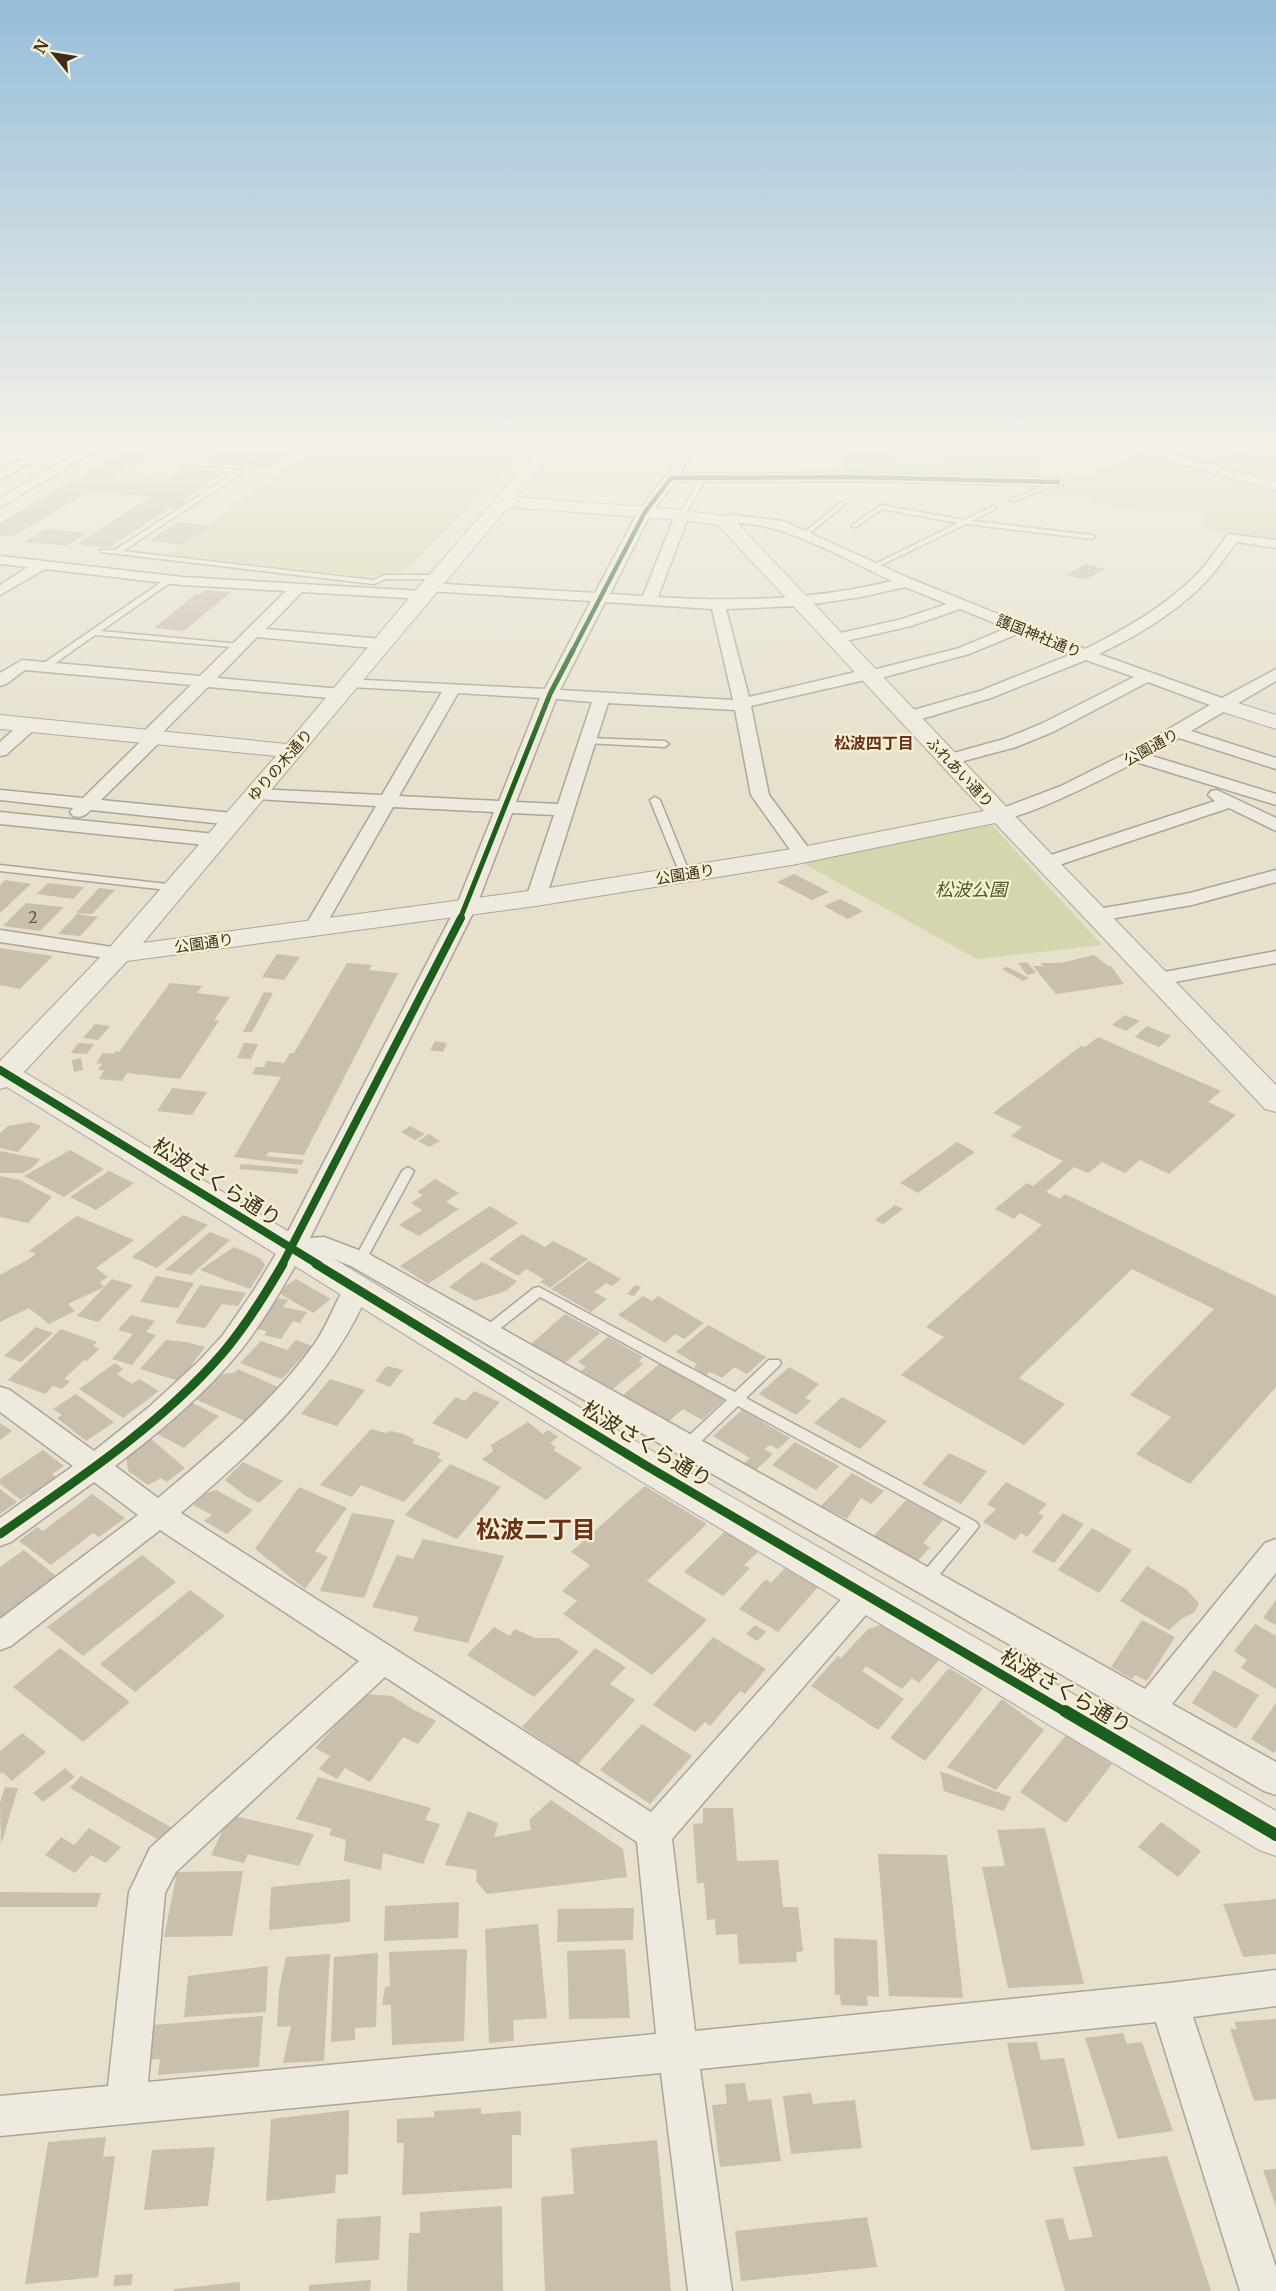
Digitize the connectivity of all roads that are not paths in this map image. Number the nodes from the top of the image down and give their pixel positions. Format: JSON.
{"nodes":[{"id":1,"x":103,"y":551,"type":"dead end"},
{"id":2,"x":460,"y":551,"type":"edge"},
{"id":3,"x":625,"y":551,"type":"edge"},
{"id":4,"x":668,"y":551,"type":"edge"},
{"id":5,"x":753,"y":551,"type":"edge"},
{"id":6,"x":837,"y":551,"type":"edge"},
{"id":7,"x":906,"y":551,"type":"edge"},
{"id":8,"x":1222,"y":551,"type":"edge"},
{"id":9,"x":117,"y":552,"type":"joint"},
{"id":10,"x":0,"y":560,"type":"edge"},
{"id":11,"x":42,"y":565,"type":"junction"},
{"id":12,"x":873,"y":567,"type":"junction"},
{"id":13,"x":170,"y":580,"type":"junction"},
{"id":14,"x":906,"y":582,"type":"junction"},
{"id":15,"x":429,"y":586,"type":"junction"},
{"id":16,"x":298,"y":587,"type":"junction"},
{"id":17,"x":0,"y":591,"type":"edge"},
{"id":18,"x":601,"y":597,"type":"junction"},
{"id":19,"x":649,"y":600,"type":"junction"},
{"id":20,"x":800,"y":602,"type":"junction"},
{"id":21,"x":960,"y":604,"type":"junction"},
{"id":22,"x":718,"y":605,"type":"junction"},
{"id":23,"x":1020,"y":628,"type":"junction"},
{"id":24,"x":253,"y":632,"type":"junction"},
{"id":25,"x":95,"y":633,"type":"junction"},
{"id":26,"x":837,"y":638,"type":"junction"},
{"id":27,"x":383,"y":644,"type":"junction"},
{"id":28,"x":240,"y":646,"type":"junction"},
{"id":29,"x":1085,"y":654,"type":"junction"},
{"id":30,"x":44,"y":666,"type":"junction"},
{"id":31,"x":1276,"y":674,"type":"edge"},
{"id":32,"x":869,"y":675,"type":"junction"},
{"id":33,"x":1148,"y":676,"type":"junction"},
{"id":34,"x":0,"y":681,"type":"edge"},
{"id":35,"x":204,"y":681,"type":"junction"},
{"id":36,"x":346,"y":688,"type":"junction"},
{"id":37,"x":453,"y":688,"type":"junction"},
{"id":38,"x":1249,"y":690,"type":"junction"},
{"id":39,"x":550,"y":694,"type":"junction"},
{"id":40,"x":1276,"y":695,"type":"edge"},
{"id":41,"x":602,"y":698,"type":"junction"},
{"id":42,"x":743,"y":705,"type":"junction"},
{"id":43,"x":1225,"y":705,"type":"junction"},
{"id":44,"x":909,"y":717,"type":"junction"},
{"id":45,"x":0,"y":722,"type":"edge"},
{"id":46,"x":1276,"y":722,"type":"edge"},
{"id":47,"x":29,"y":725,"type":"junction"},
{"id":48,"x":1178,"y":732,"type":"junction"},
{"id":49,"x":151,"y":737,"type":"junction"},
{"id":50,"x":588,"y":741,"type":"junction"},
{"id":51,"x":665,"y":744,"type":"dead end"},
{"id":52,"x":0,"y":750,"type":"edge"},
{"id":53,"x":292,"y":751,"type":"junction"},
{"id":54,"x":1135,"y":756,"type":"junction"},
{"id":55,"x":949,"y":760,"type":"junction"},
{"id":56,"x":1276,"y":764,"type":"edge"},
{"id":57,"x":1178,"y":771,"type":"junction"},
{"id":58,"x":256,"y":794,"type":"junction"},
{"id":59,"x":0,"y":795,"type":"edge"},
{"id":60,"x":655,"y":800,"type":"dead end"},
{"id":61,"x":1276,"y":800,"type":"edge"},
{"id":62,"x":388,"y":801,"type":"junction"},
{"id":63,"x":1229,"y":802,"type":"junction"},
{"id":64,"x":86,"y":804,"type":"junction"},
{"id":65,"x":505,"y":807,"type":"junction"},
{"id":66,"x":564,"y":810,"type":"junction"},
{"id":67,"x":1000,"y":815,"type":"junction"},
{"id":68,"x":0,"y":818,"type":"edge"},
{"id":69,"x":233,"y":819,"type":"junction"},
{"id":70,"x":65,"y":825,"type":"junction"},
{"id":71,"x":1276,"y":825,"type":"edge"},
{"id":72,"x":215,"y":840,"type":"junction"},
{"id":73,"x":803,"y":854,"type":"junction"},
{"id":74,"x":1046,"y":863,"type":"junction"},
{"id":75,"x":0,"y":867,"type":"edge"},
{"id":76,"x":685,"y":874,"type":"junction"},
{"id":77,"x":1276,"y":876,"type":"edge"},
{"id":78,"x":176,"y":888,"type":"junction"},
{"id":79,"x":536,"y":898,"type":"junction"},
{"id":80,"x":466,"y":907,"type":"junction"},
{"id":81,"x":1098,"y":915,"type":"junction"},
{"id":82,"x":314,"y":928,"type":"junction"},
{"id":83,"x":0,"y":936,"type":"edge"},
{"id":84,"x":119,"y":954,"type":"junction"},
{"id":85,"x":1276,"y":957,"type":"edge"},
{"id":86,"x":1160,"y":979,"type":"junction"},
{"id":87,"x":2,"y":1074,"type":"edge"},
{"id":88,"x":1276,"y":1103,"type":"edge"},
{"id":89,"x":408,"y":1172,"type":"dead end"},
{"id":90,"x":292,"y":1249,"type":"junction"},
{"id":91,"x":358,"y":1274,"type":"junction"},
{"id":92,"x":487,"y":1332,"type":"junction"},
{"id":93,"x":774,"y":1363,"type":"dead end"},
{"id":94,"x":0,"y":1396,"type":"edge"},
{"id":95,"x":737,"y":1398,"type":"junction"},
{"id":96,"x":687,"y":1446,"type":"junction"},
{"id":97,"x":94,"y":1467,"type":"junction"},
{"id":98,"x":160,"y":1515,"type":"junction"},
{"id":99,"x":0,"y":1534,"type":"edge"},
{"id":100,"x":1276,"y":1551,"type":"edge"},
{"id":101,"x":925,"y":1581,"type":"junction"},
{"id":102,"x":865,"y":1594,"type":"junction"},
{"id":103,"x":0,"y":1637,"type":"edge"},
{"id":104,"x":383,"y":1659,"type":"junction"},
{"id":105,"x":1149,"y":1708,"type":"junction"},
{"id":106,"x":1276,"y":1780,"type":"edge"},
{"id":107,"x":654,"y":1834,"type":"junction"},
{"id":108,"x":1276,"y":1835,"type":"edge"},
{"id":109,"x":1276,"y":1988,"type":"edge"},
{"id":110,"x":1169,"y":2002,"type":"junction"},
{"id":111,"x":678,"y":2052,"type":"junction"},
{"id":112,"x":126,"y":2104,"type":"junction"},
{"id":113,"x":0,"y":2116,"type":"edge"},
{"id":114,"x":710,"y":2291,"type":"edge"},
{"id":115,"x":1262,"y":2291,"type":"edge"}],
"edges":[{"from":1,"to":9,"type":"lane"},
{"from":2,"to":15,"type":"street","name":"ゆりの木通り"},
{"from":3,"to":18,"type":"street"},
{"from":4,"to":19,"type":"street"},
{"from":5,"to":20,"type":"street","name":"ふれあい通り"},
{"from":6,"to":12,"type":"street","name":"護国神社通り"},
{"from":7,"to":12,"type":"lane"},
{"from":8,"to":29,"type":"street"},
{"from":9,"to":15,"type":"lane"},
{"from":10,"to":11,"type":"street"},
{"from":11,"to":13,"type":"street"},
{"from":11,"to":17,"type":"street"},
{"from":12,"to":14,"type":"street","name":"護国神社通り"},
{"from":13,"to":16,"type":"street"},
{"from":13,"to":25,"type":"lane"},
{"from":14,"to":20,"type":"street"},
{"from":14,"to":21,"type":"street","name":"護国神社通り"},
{"from":15,"to":16,"type":"street"},
{"from":15,"to":18,"type":"street"},
{"from":15,"to":27,"type":"street","name":"ゆりの木通り"},
{"from":16,"to":24,"type":"street"},
{"from":18,"to":19,"type":"street"},
{"from":18,"to":39,"type":"street"},
{"from":19,"to":22,"type":"street"},
{"from":20,"to":22,"type":"street"},
{"from":20,"to":26,"type":"street","name":"ふれあい通り"},
{"from":21,"to":23,"type":"street","name":"護国神社通り"},
{"from":21,"to":26,"type":"street"},
{"from":22,"to":42,"type":"street"},
{"from":23,"to":29,"type":"street","name":"護国神社通り"},
{"from":23,"to":32,"type":"street"},
{"from":24,"to":27,"type":"street"},
{"from":24,"to":28,"type":"street"},
{"from":25,"to":28,"type":"lane"},
{"from":25,"to":30,"type":"lane"},
{"from":26,"to":32,"type":"street","name":"ふれあい通り"},
{"from":27,"to":36,"type":"street","name":"ゆりの木通り"},
{"from":28,"to":35,"type":"street"},
{"from":29,"to":33,"type":"street","name":"護国神社通り"},
{"from":29,"to":44,"type":"street"},
{"from":30,"to":34,"type":"street"},
{"from":30,"to":35,"type":"street"},
{"from":31,"to":38,"type":"street","name":"公園通り"},
{"from":32,"to":42,"type":"street"},
{"from":32,"to":44,"type":"street","name":"ふれあい通り"},
{"from":33,"to":43,"type":"street","name":"護国神社通り"},
{"from":33,"to":55,"type":"street"},
{"from":35,"to":36,"type":"street"},
{"from":35,"to":49,"type":"street"},
{"from":36,"to":37,"type":"street"},
{"from":36,"to":53,"type":"street","name":"ゆりの木通り"},
{"from":37,"to":39,"type":"street"},
{"from":37,"to":62,"type":"street"},
{"from":38,"to":40,"type":"street"},
{"from":38,"to":43,"type":"street","name":"公園通り"},
{"from":39,"to":41,"type":"street"},
{"from":39,"to":65,"type":"street"},
{"from":41,"to":42,"type":"street"},
{"from":41,"to":50,"type":"street"},
{"from":42,"to":73,"type":"street"},
{"from":43,"to":46,"type":"street","name":"護国神社通り"},
{"from":43,"to":48,"type":"street","name":"公園通り"},
{"from":44,"to":55,"type":"street","name":"ふれあい通り"},
{"from":45,"to":47,"type":"street"},
{"from":47,"to":49,"type":"street"},
{"from":47,"to":52,"type":"street"},
{"from":48,"to":54,"type":"street","name":"公園通り"},
{"from":48,"to":56,"type":"street"},
{"from":49,"to":53,"type":"street"},
{"from":49,"to":64,"type":"street"},
{"from":50,"to":51,"type":"lane"},
{"from":50,"to":66,"type":"street"},
{"from":53,"to":58,"type":"street","name":"ゆりの木通り"},
{"from":54,"to":57,"type":"street"},
{"from":54,"to":67,"type":"street","name":"公園通り"},
{"from":55,"to":67,"type":"street","name":"ふれあい通り"},
{"from":57,"to":61,"type":"street"},
{"from":57,"to":63,"type":"street"},
{"from":58,"to":62,"type":"street"},
{"from":58,"to":69,"type":"street","name":"ゆりの木通り"},
{"from":59,"to":64,"type":"street"},
{"from":60,"to":76,"type":"lane"},
{"from":62,"to":65,"type":"street"},
{"from":62,"to":82,"type":"street"},
{"from":63,"to":71,"type":"street"},
{"from":63,"to":74,"type":"street"},
{"from":64,"to":69,"type":"street"},
{"from":64,"to":70,"type":"street"},
{"from":65,"to":66,"type":"street"},
{"from":65,"to":80,"type":"street"},
{"from":66,"to":79,"type":"street"},
{"from":67,"to":73,"type":"street","name":"公園通り"},
{"from":67,"to":74,"type":"street","name":"ふれあい通り"},
{"from":68,"to":70,"type":"street"},
{"from":69,"to":72,"type":"street","name":"ゆりの木通り"},
{"from":70,"to":72,"type":"street"},
{"from":72,"to":78,"type":"street","name":"ゆりの木通り"},
{"from":73,"to":76,"type":"street","name":"公園通り"},
{"from":74,"to":81,"type":"street","name":"ふれあい通り"},
{"from":75,"to":78,"type":"lane"},
{"from":76,"to":79,"type":"street","name":"公園通り"},
{"from":77,"to":81,"type":"street"},
{"from":78,"to":84,"type":"street","name":"ゆりの木通り"},
{"from":79,"to":80,"type":"street","name":"公園通り"},
{"from":80,"to":82,"type":"street","name":"公園通り"},
{"from":80,"to":90,"type":"street"},
{"from":81,"to":86,"type":"street","name":"ふれあい通り"},
{"from":82,"to":84,"type":"street","name":"公園通り"},
{"from":83,"to":84,"type":"street"},
{"from":84,"to":87,"type":"street","name":"ゆりの木通り"},
{"from":85,"to":86,"type":"street"},
{"from":86,"to":88,"type":"street","name":"ふれあい通り"},
{"from":87,"to":90,"type":"street","name":"松波さくら通り"},
{"from":89,"to":91,"type":"lane"},
{"from":90,"to":91,"type":"street","name":"松波さくら通り"},
{"from":90,"to":97,"type":"street"},
{"from":91,"to":92,"type":"street"},
{"from":91,"to":98,"type":"street"},
{"from":91,"to":102,"type":"street","name":"松波さくら通り"},
{"from":92,"to":95,"type":"lane"},
{"from":92,"to":96,"type":"street"},
{"from":93,"to":95,"type":"lane"},
{"from":94,"to":97,"type":"street"},
{"from":95,"to":96,"type":"lane"},
{"from":95,"to":101,"type":"lane"},
{"from":96,"to":101,"type":"street"},
{"from":97,"to":98,"type":"street"},
{"from":97,"to":99,"type":"street"},
{"from":98,"to":103,"type":"street"},
{"from":98,"to":104,"type":"street"},
{"from":100,"to":105,"type":"street"},
{"from":101,"to":105,"type":"street"},
{"from":102,"to":107,"type":"street"},
{"from":102,"to":108,"type":"street","name":"松波さくら通り"},
{"from":104,"to":107,"type":"street"},
{"from":104,"to":112,"type":"street"},
{"from":105,"to":106,"type":"street"},
{"from":107,"to":111,"type":"street"},
{"from":109,"to":110,"type":"street"},
{"from":110,"to":111,"type":"street"},
{"from":110,"to":115,"type":"street"},
{"from":111,"to":112,"type":"street"},
{"from":111,"to":114,"type":"street"},
{"from":112,"to":113,"type":"street"}]}
